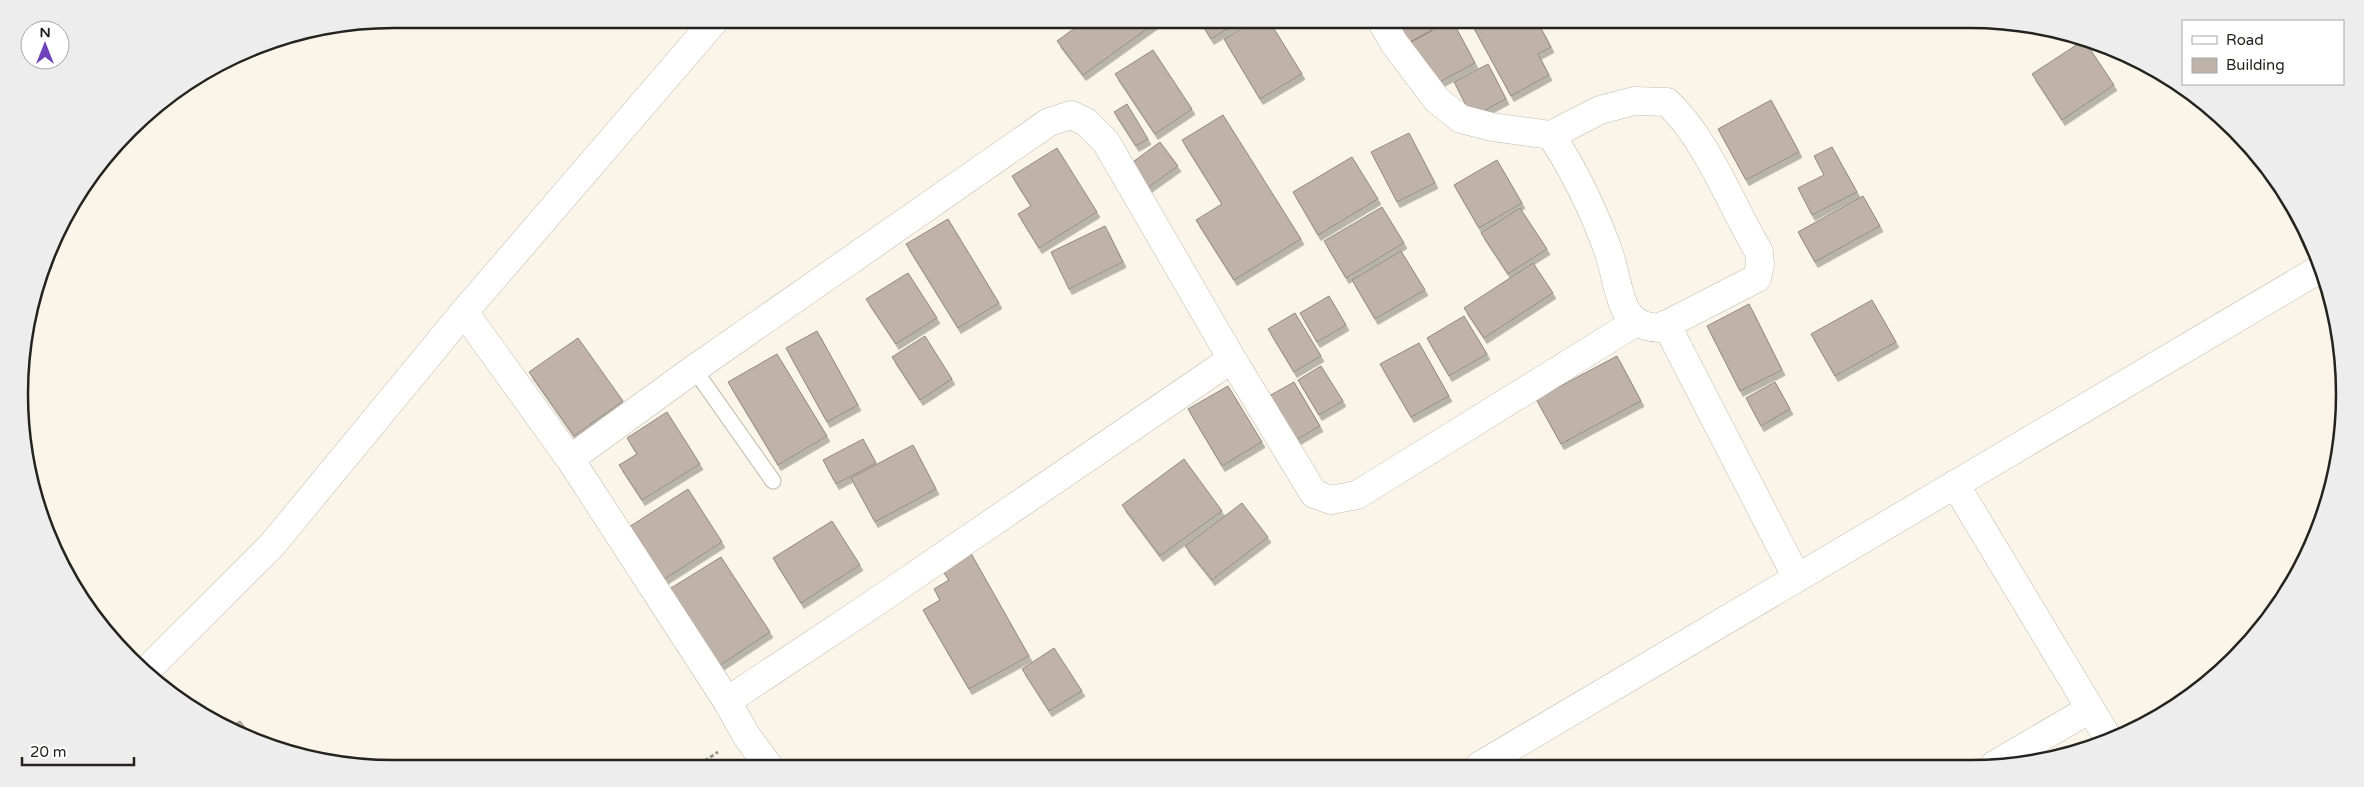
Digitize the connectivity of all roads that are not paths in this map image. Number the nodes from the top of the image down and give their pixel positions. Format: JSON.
{"nodes":[{"id":1,"x":708,"y":28,"type":"edge"},
{"id":2,"x":1385,"y":28,"type":"edge"},
{"id":3,"x":1550,"y":135,"type":"junction"},
{"id":4,"x":2315,"y":271,"type":"edge"},
{"id":5,"x":464,"y":312,"type":"junction"},
{"id":6,"x":1636,"y":322,"type":"junction"},
{"id":7,"x":1666,"y":324,"type":"junction"},
{"id":8,"x":1232,"y":359,"type":"junction"},
{"id":9,"x":694,"y":369,"type":"junction"},
{"id":10,"x":570,"y":459,"type":"junction"},
{"id":11,"x":772,"y":481,"type":"dead end"},
{"id":12,"x":1955,"y":484,"type":"junction"},
{"id":13,"x":1796,"y":578,"type":"junction"},
{"id":14,"x":150,"y":667,"type":"edge"},
{"id":15,"x":727,"y":701,"type":"junction"},
{"id":16,"x":2090,"y":709,"type":"junction"},
{"id":17,"x":2105,"y":734,"type":"edge"},
{"id":18,"x":2007,"y":757,"type":"edge"},
{"id":19,"x":764,"y":760,"type":"edge"},
{"id":20,"x":1489,"y":760,"type":"edge"}],
"edges":[{"from":1,"to":5,"type":"street"},
{"from":2,"to":3,"type":"street"},
{"from":3,"to":6,"type":"street"},
{"from":3,"to":7,"type":"street"},
{"from":4,"to":12,"type":"street"},
{"from":5,"to":10,"type":"street"},
{"from":5,"to":14,"type":"street"},
{"from":6,"to":7,"type":"street"},
{"from":6,"to":8,"type":"street"},
{"from":7,"to":13,"type":"street"},
{"from":8,"to":9,"type":"street"},
{"from":8,"to":15,"type":"street"},
{"from":9,"to":10,"type":"street"},
{"from":9,"to":11,"type":"lane"},
{"from":10,"to":15,"type":"street"},
{"from":12,"to":13,"type":"street"},
{"from":12,"to":16,"type":"street"},
{"from":13,"to":20,"type":"street"},
{"from":15,"to":19,"type":"street"},
{"from":16,"to":17,"type":"street"},
{"from":16,"to":18,"type":"street"}]}
